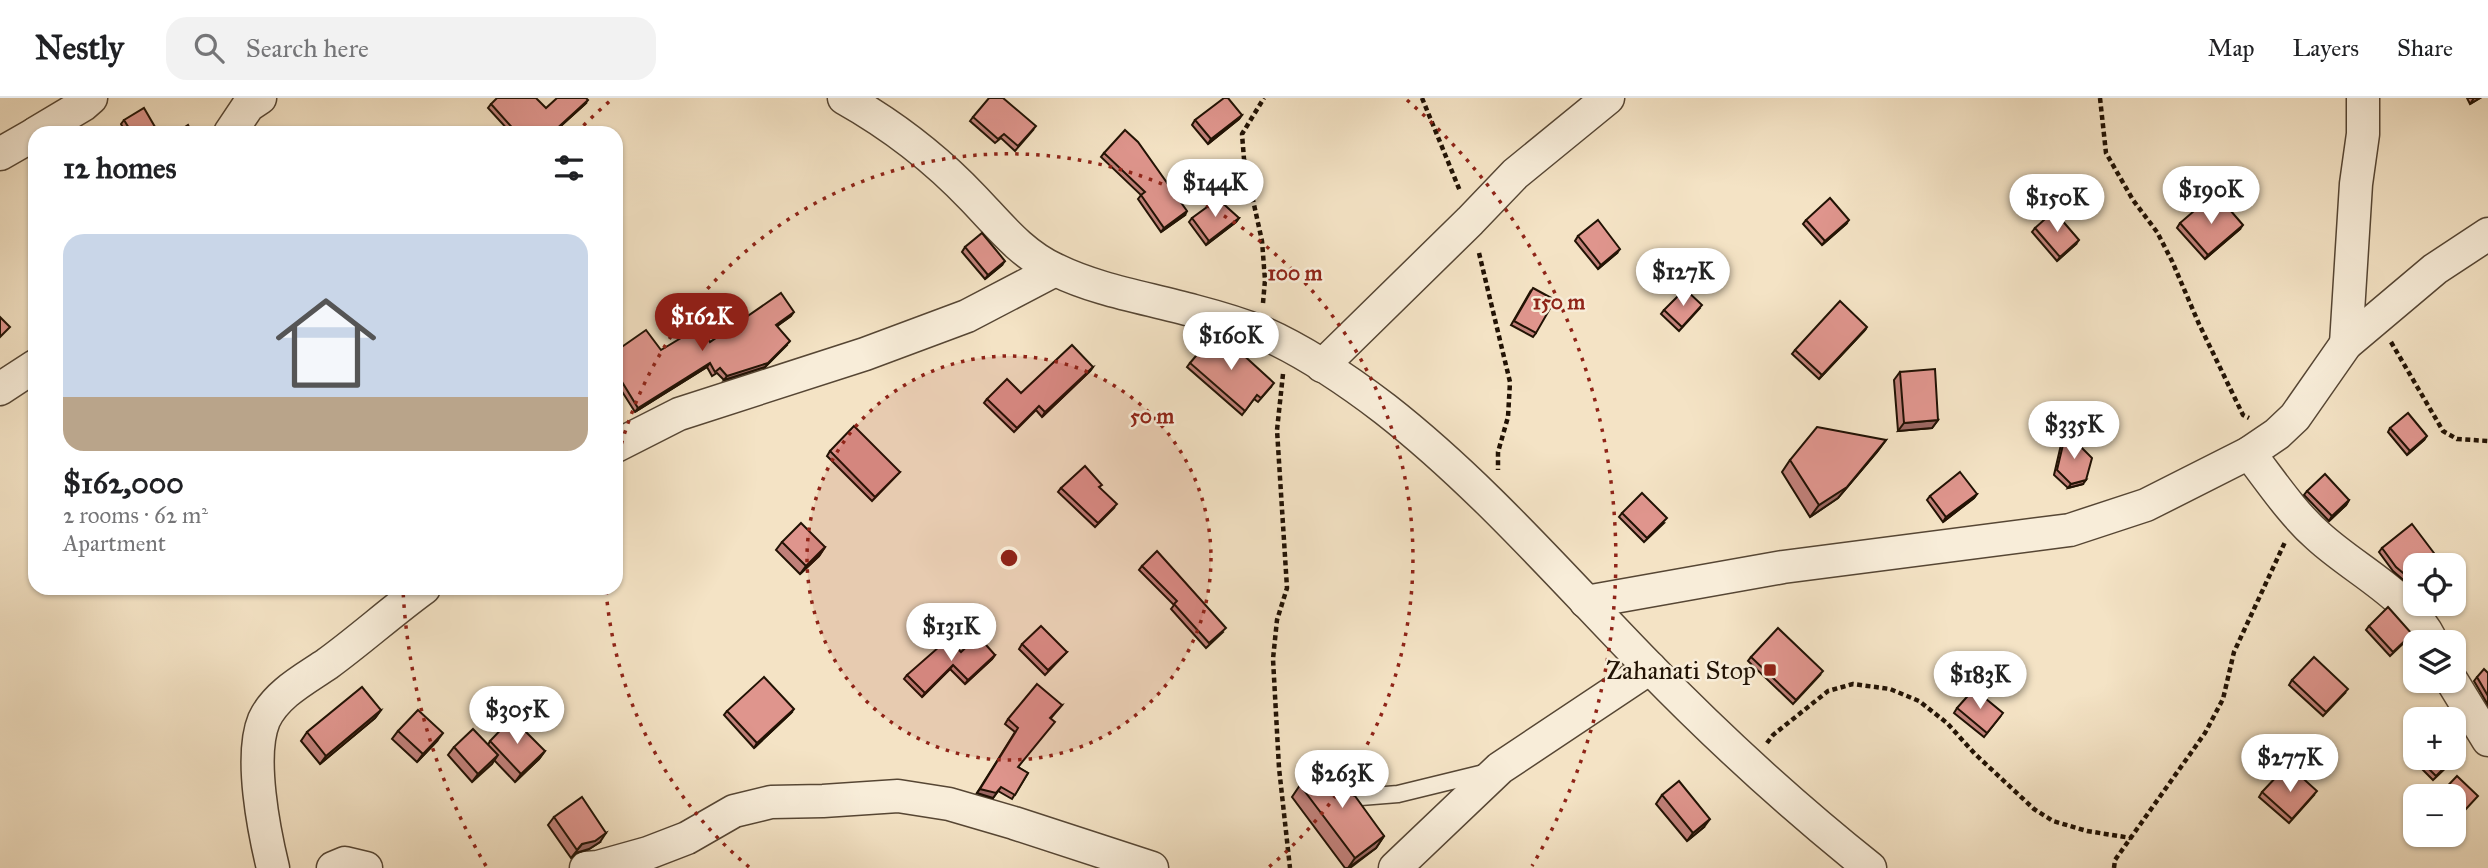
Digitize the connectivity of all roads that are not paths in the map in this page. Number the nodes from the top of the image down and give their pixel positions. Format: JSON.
{"nodes":[{"id":1,"x":91,"y":98,"type":"edge"},
{"id":2,"x":260,"y":98,"type":"edge"},
{"id":3,"x":844,"y":98,"type":"edge"},
{"id":4,"x":1608,"y":98,"type":"edge"},
{"id":5,"x":2363,"y":98,"type":"edge"},
{"id":6,"x":47,"y":126,"type":"edge"},
{"id":7,"x":235,"y":126,"type":"edge"},
{"id":8,"x":28,"y":137,"type":"edge"},
{"id":9,"x":0,"y":154,"type":"edge"},
{"id":10,"x":2488,"y":234,"type":"edge"},
{"id":11,"x":1055,"y":270,"type":"junction"},
{"id":12,"x":2346,"y":344,"type":"junction"},
{"id":13,"x":1322,"y":366,"type":"junction"},
{"id":14,"x":28,"y":371,"type":"edge"},
{"id":15,"x":0,"y":389,"type":"edge"},
{"id":16,"x":623,"y":442,"type":"edge"},
{"id":17,"x":2249,"y":453,"type":"junction"},
{"id":18,"x":415,"y":595,"type":"edge"},
{"id":19,"x":1586,"y":602,"type":"junction"},
{"id":20,"x":2425,"y":630,"type":"edge"},
{"id":21,"x":1650,"y":668,"type":"junction"},
{"id":22,"x":2459,"y":693,"type":"edge"},
{"id":23,"x":2488,"y":740,"type":"edge"},
{"id":24,"x":1500,"y":768,"type":"junction"},
{"id":25,"x":1348,"y":797,"type":"edge"},
{"id":26,"x":655,"y":860,"type":"edge"},
{"id":27,"x":272,"y":868,"type":"edge"},
{"id":28,"x":333,"y":868,"type":"edge"},
{"id":29,"x":366,"y":868,"type":"edge"},
{"id":30,"x":586,"y":868,"type":"edge"},
{"id":31,"x":1152,"y":868,"type":"edge"},
{"id":32,"x":1395,"y":868,"type":"edge"},
{"id":33,"x":1870,"y":868,"type":"edge"}],
"edges":[{"from":1,"to":6,"type":"street"},
{"from":2,"to":7,"type":"street"},
{"from":3,"to":11,"type":"street"},
{"from":4,"to":13,"type":"street"},
{"from":5,"to":12,"type":"street"},
{"from":8,"to":9,"type":"street"},
{"from":10,"to":12,"type":"street"},
{"from":11,"to":13,"type":"street"},
{"from":11,"to":16,"type":"street"},
{"from":12,"to":17,"type":"street"},
{"from":13,"to":19,"type":"street"},
{"from":14,"to":15,"type":"street"},
{"from":17,"to":19,"type":"street"},
{"from":17,"to":20,"type":"street"},
{"from":18,"to":27,"type":"street"},
{"from":19,"to":21,"type":"street"},
{"from":21,"to":24,"type":"street"},
{"from":21,"to":33,"type":"street"},
{"from":22,"to":23,"type":"street"},
{"from":24,"to":25,"type":"lane"},
{"from":24,"to":32,"type":"street"},
{"from":26,"to":30,"type":"street"},
{"from":26,"to":31,"type":"street"},
{"from":28,"to":29,"type":"street"}]}
